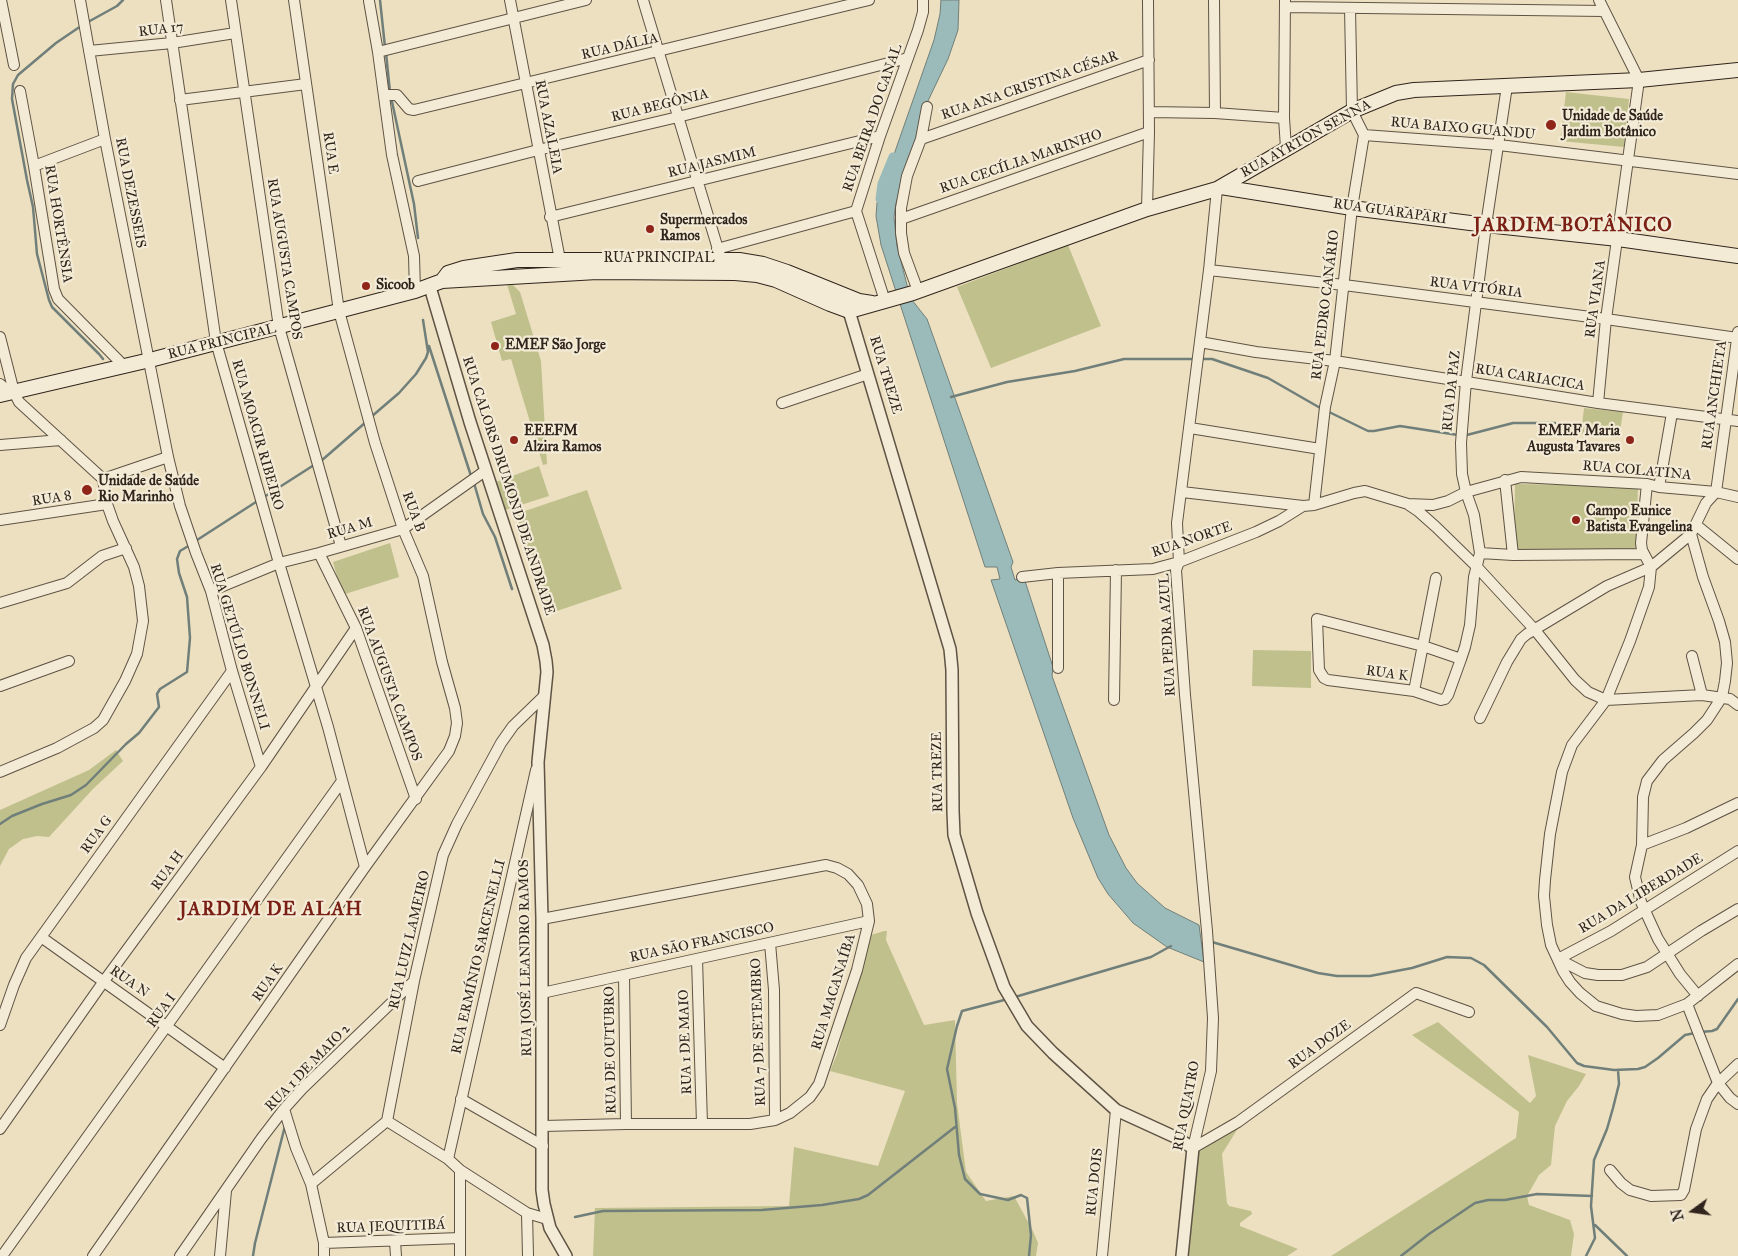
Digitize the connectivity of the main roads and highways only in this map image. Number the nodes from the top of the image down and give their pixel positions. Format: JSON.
{"nodes":[{"id":1,"x":1738,"y":70,"type":"edge"},
{"id":2,"x":1219,"y":188,"type":"junction"},
{"id":3,"x":1738,"y":256,"type":"edge"},
{"id":4,"x":427,"y":287,"type":"junction"},
{"id":5,"x":884,"y":301,"type":"joint"},
{"id":6,"x":850,"y":304,"type":"junction"},
{"id":7,"x":6,"y":391,"type":"edge"}],
"edges":[{"from":1,"to":2,"type":"main road","name":"RUA AYRTON SENNA"},
{"from":2,"to":3,"type":"main road","name":"RUA GUARAPARI"},
{"from":2,"to":5,"type":"main road","name":"RUA AYRTON SENNA"},
{"from":4,"to":6,"type":"main road","name":"RUA PRINCIPAL"},
{"from":4,"to":6,"type":"main road","name":"RUA PRINCIPAL"},
{"from":4,"to":7,"type":"main road","name":"RUA PRINCIPAL"},
{"from":5,"to":6,"type":"main road","name":"RUA PRINCIPAL"}]}
